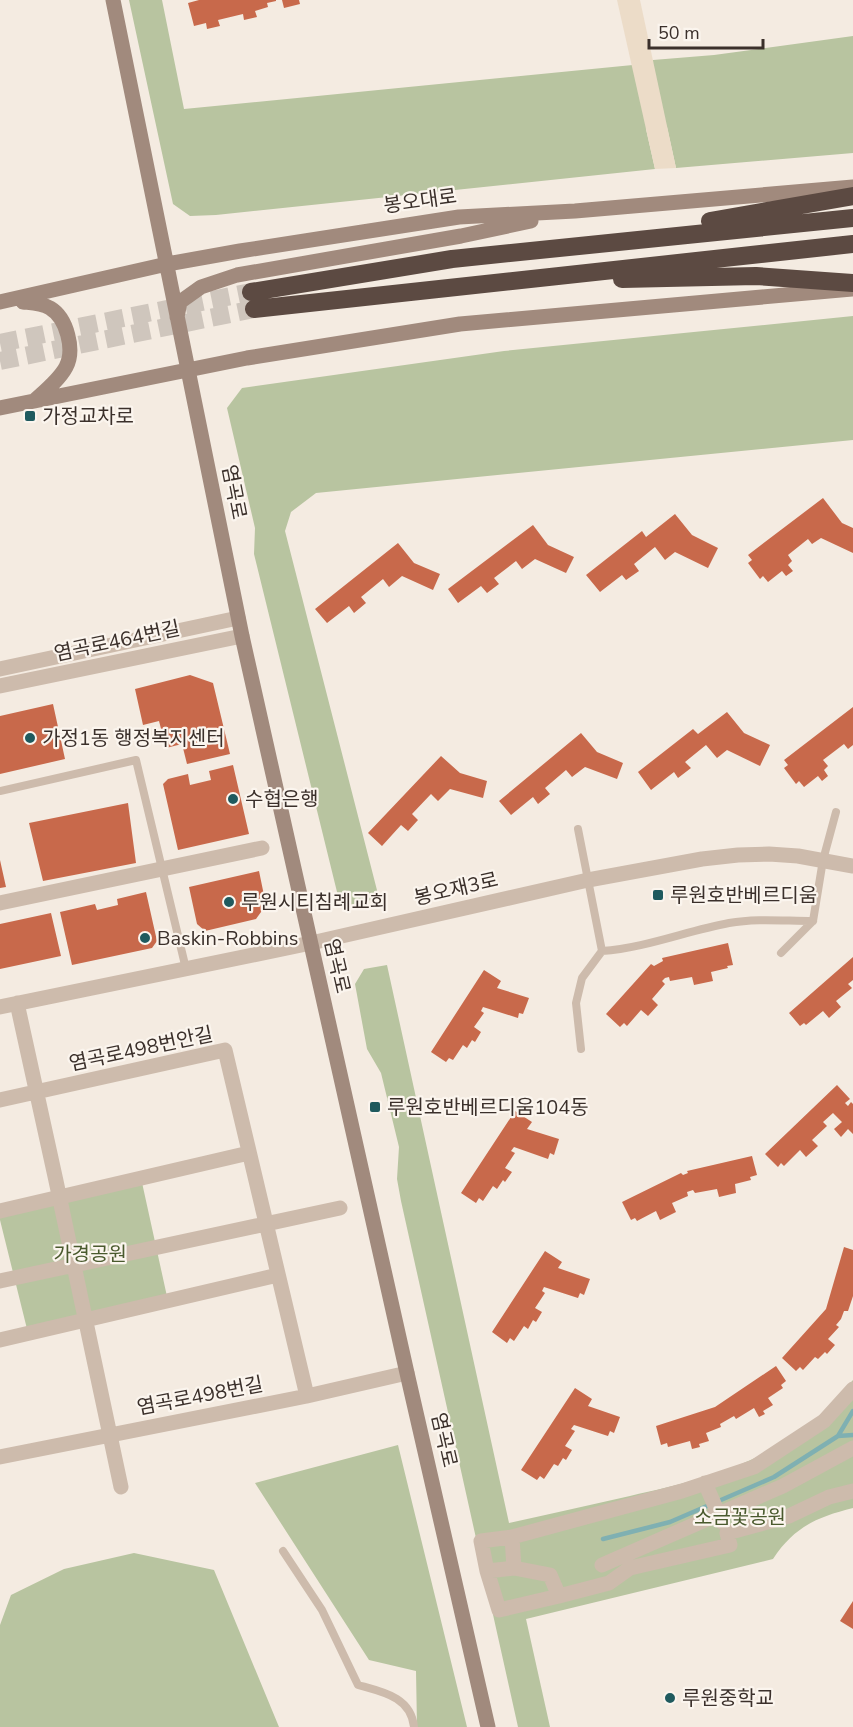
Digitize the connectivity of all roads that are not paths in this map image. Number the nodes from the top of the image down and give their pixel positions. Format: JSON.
{"nodes":[{"id":1,"x":113,"y":0,"type":"edge"},
{"id":2,"x":853,"y":186,"type":"edge"},
{"id":3,"x":853,"y":196,"type":"edge"},
{"id":4,"x":575,"y":211,"type":"junction"},
{"id":5,"x":853,"y":218,"type":"edge"},
{"id":6,"x":853,"y":244,"type":"edge"},
{"id":7,"x":452,"y":259,"type":"junction"},
{"id":8,"x":166,"y":264,"type":"junction"},
{"id":9,"x":485,"y":283,"type":"junction"},
{"id":10,"x":853,"y":284,"type":"edge"},
{"id":11,"x":853,"y":289,"type":"edge"},
{"id":12,"x":2,"y":302,"type":"edge"},
{"id":13,"x":177,"y":318,"type":"junction"},
{"id":14,"x":188,"y":371,"type":"junction"},
{"id":15,"x":34,"y":401,"type":"junction"},
{"id":16,"x":0,"y":408,"type":"edge"},
{"id":17,"x":238,"y":618,"type":"junction"},
{"id":18,"x":202,"y":625,"type":"junction"},
{"id":19,"x":242,"y":636,"type":"junction"},
{"id":20,"x":208,"y":643,"type":"junction"},
{"id":21,"x":0,"y":669,"type":"edge"},
{"id":22,"x":0,"y":686,"type":"edge"},
{"id":23,"x":0,"y":791,"type":"edge"},
{"id":24,"x":836,"y":812,"type":"dead end"},
{"id":25,"x":578,"y":829,"type":"dead end"},
{"id":26,"x":261,"y":848,"type":"dead end"},
{"id":27,"x":823,"y":860,"type":"junction"},
{"id":28,"x":853,"y":866,"type":"edge"},
{"id":29,"x":162,"y":869,"type":"junction"},
{"id":30,"x":588,"y":880,"type":"junction"},
{"id":31,"x":0,"y":903,"type":"edge"},
{"id":32,"x":813,"y":921,"type":"junction"},
{"id":33,"x":311,"y":943,"type":"junction"},
{"id":34,"x":602,"y":951,"type":"junction"},
{"id":35,"x":781,"y":953,"type":"dead end"},
{"id":36,"x":186,"y":969,"type":"junction"},
{"id":37,"x":17,"y":1003,"type":"junction"},
{"id":38,"x":0,"y":1007,"type":"edge"},
{"id":39,"x":580,"y":1049,"type":"dead end"},
{"id":40,"x":37,"y":1092,"type":"junction"},
{"id":41,"x":0,"y":1100,"type":"edge"},
{"id":42,"x":249,"y":1153,"type":"junction"},
{"id":43,"x":61,"y":1197,"type":"junction"},
{"id":44,"x":340,"y":1208,"type":"dead end"},
{"id":45,"x":0,"y":1211,"type":"edge"},
{"id":46,"x":266,"y":1223,"type":"junction"},
{"id":47,"x":74,"y":1264,"type":"junction"},
{"id":48,"x":278,"y":1275,"type":"junction"},
{"id":49,"x":0,"y":1281,"type":"edge"},
{"id":50,"x":84,"y":1320,"type":"junction"},
{"id":51,"x":0,"y":1340,"type":"edge"},
{"id":52,"x":407,"y":1373,"type":"junction"},
{"id":53,"x":853,"y":1389,"type":"edge"},
{"id":54,"x":307,"y":1396,"type":"junction"},
{"id":55,"x":110,"y":1435,"type":"junction"},
{"id":56,"x":853,"y":1448,"type":"edge"},
{"id":57,"x":0,"y":1457,"type":"edge"},
{"id":58,"x":705,"y":1483,"type":"junction"},
{"id":59,"x":121,"y":1487,"type":"dead end"},
{"id":60,"x":853,"y":1491,"type":"edge"},
{"id":61,"x":718,"y":1515,"type":"junction"},
{"id":62,"x":727,"y":1533,"type":"junction"},
{"id":63,"x":512,"y":1537,"type":"junction"},
{"id":64,"x":283,"y":1551,"type":"dead end"},
{"id":65,"x":602,"y":1565,"type":"dead end"},
{"id":66,"x":514,"y":1568,"type":"junction"},
{"id":67,"x":487,"y":1571,"type":"junction"},
{"id":68,"x":559,"y":1596,"type":"junction"},
{"id":69,"x":414,"y":1727,"type":"edge"},
{"id":70,"x":488,"y":1727,"type":"edge"}],
"edges":[{"from":1,"to":8,"type":"main road","name":"염곡로"},
{"from":2,"to":4,"type":"main road","name":"봉오대로"},
{"from":3,"to":7,"type":"highway"},
{"from":4,"to":8,"type":"main road","name":"봉오대로"},
{"from":4,"to":13,"type":"main road"},
{"from":5,"to":7,"type":"highway"},
{"from":6,"to":9,"type":"highway"},
{"from":7,"to":9,"type":"highway"},
{"from":8,"to":12,"type":"main road","name":"봉오대로"},
{"from":8,"to":13,"type":"main road","name":"염곡로"},
{"from":9,"to":10,"type":"highway"},
{"from":11,"to":14,"type":"main road"},
{"from":12,"to":15,"type":"main road"},
{"from":13,"to":14,"type":"main road","name":"염곡로"},
{"from":14,"to":15,"type":"main road"},
{"from":14,"to":17,"type":"main road","name":"염곡로"},
{"from":15,"to":16,"type":"main road"},
{"from":17,"to":18,"type":"street","name":"염곡로464번길"},
{"from":17,"to":19,"type":"main road","name":"염곡로"},
{"from":18,"to":20,"type":"street"},
{"from":18,"to":21,"type":"street","name":"염곡로464번길"},
{"from":19,"to":20,"type":"street","name":"염곡로464번길"},
{"from":19,"to":33,"type":"main road","name":"염곡로"},
{"from":20,"to":22,"type":"street","name":"염곡로464번길"},
{"from":23,"to":29,"type":"lane"},
{"from":24,"to":27,"type":"lane"},
{"from":25,"to":30,"type":"lane"},
{"from":26,"to":29,"type":"street"},
{"from":27,"to":28,"type":"street","name":"봉오재3로"},
{"from":27,"to":30,"type":"street","name":"봉오재3로"},
{"from":27,"to":32,"type":"lane"},
{"from":29,"to":31,"type":"street"},
{"from":29,"to":36,"type":"lane"},
{"from":30,"to":33,"type":"street","name":"봉오재3로"},
{"from":30,"to":34,"type":"lane"},
{"from":32,"to":34,"type":"lane"},
{"from":32,"to":35,"type":"lane"},
{"from":33,"to":36,"type":"street","name":"봉오재3로"},
{"from":33,"to":52,"type":"main road","name":"염곡로"},
{"from":34,"to":39,"type":"lane"},
{"from":36,"to":37,"type":"street","name":"봉오재3로"},
{"from":37,"to":38,"type":"street","name":"봉오재3로"},
{"from":37,"to":40,"type":"street"},
{"from":40,"to":41,"type":"street","name":"염곡로498번안길"},
{"from":40,"to":42,"type":"street","name":"염곡로498번안길"},
{"from":40,"to":43,"type":"street"},
{"from":42,"to":43,"type":"street"},
{"from":42,"to":46,"type":"street","name":"염곡로498번안길"},
{"from":43,"to":45,"type":"street"},
{"from":43,"to":47,"type":"street"},
{"from":44,"to":46,"type":"street"},
{"from":46,"to":47,"type":"street"},
{"from":46,"to":48,"type":"street","name":"염곡로498번안길"},
{"from":47,"to":49,"type":"street"},
{"from":47,"to":50,"type":"street"},
{"from":48,"to":50,"type":"street"},
{"from":48,"to":54,"type":"street","name":"염곡로498번안길"},
{"from":50,"to":51,"type":"street"},
{"from":50,"to":55,"type":"street"},
{"from":52,"to":54,"type":"street","name":"염곡로498번길"},
{"from":52,"to":70,"type":"main road","name":"염곡로"},
{"from":53,"to":58,"type":"street"},
{"from":54,"to":55,"type":"street","name":"염곡로498번길"},
{"from":55,"to":57,"type":"street","name":"염곡로498번길"},
{"from":55,"to":59,"type":"street"},
{"from":56,"to":61,"type":"street"},
{"from":58,"to":61,"type":"street"},
{"from":58,"to":63,"type":"street"},
{"from":60,"to":62,"type":"street"},
{"from":61,"to":62,"type":"street"},
{"from":61,"to":65,"type":"street"},
{"from":62,"to":68,"type":"street"},
{"from":63,"to":66,"type":"street"},
{"from":63,"to":67,"type":"street"},
{"from":64,"to":69,"type":"lane"},
{"from":66,"to":67,"type":"street"},
{"from":66,"to":68,"type":"street"},
{"from":67,"to":68,"type":"street"}]}
